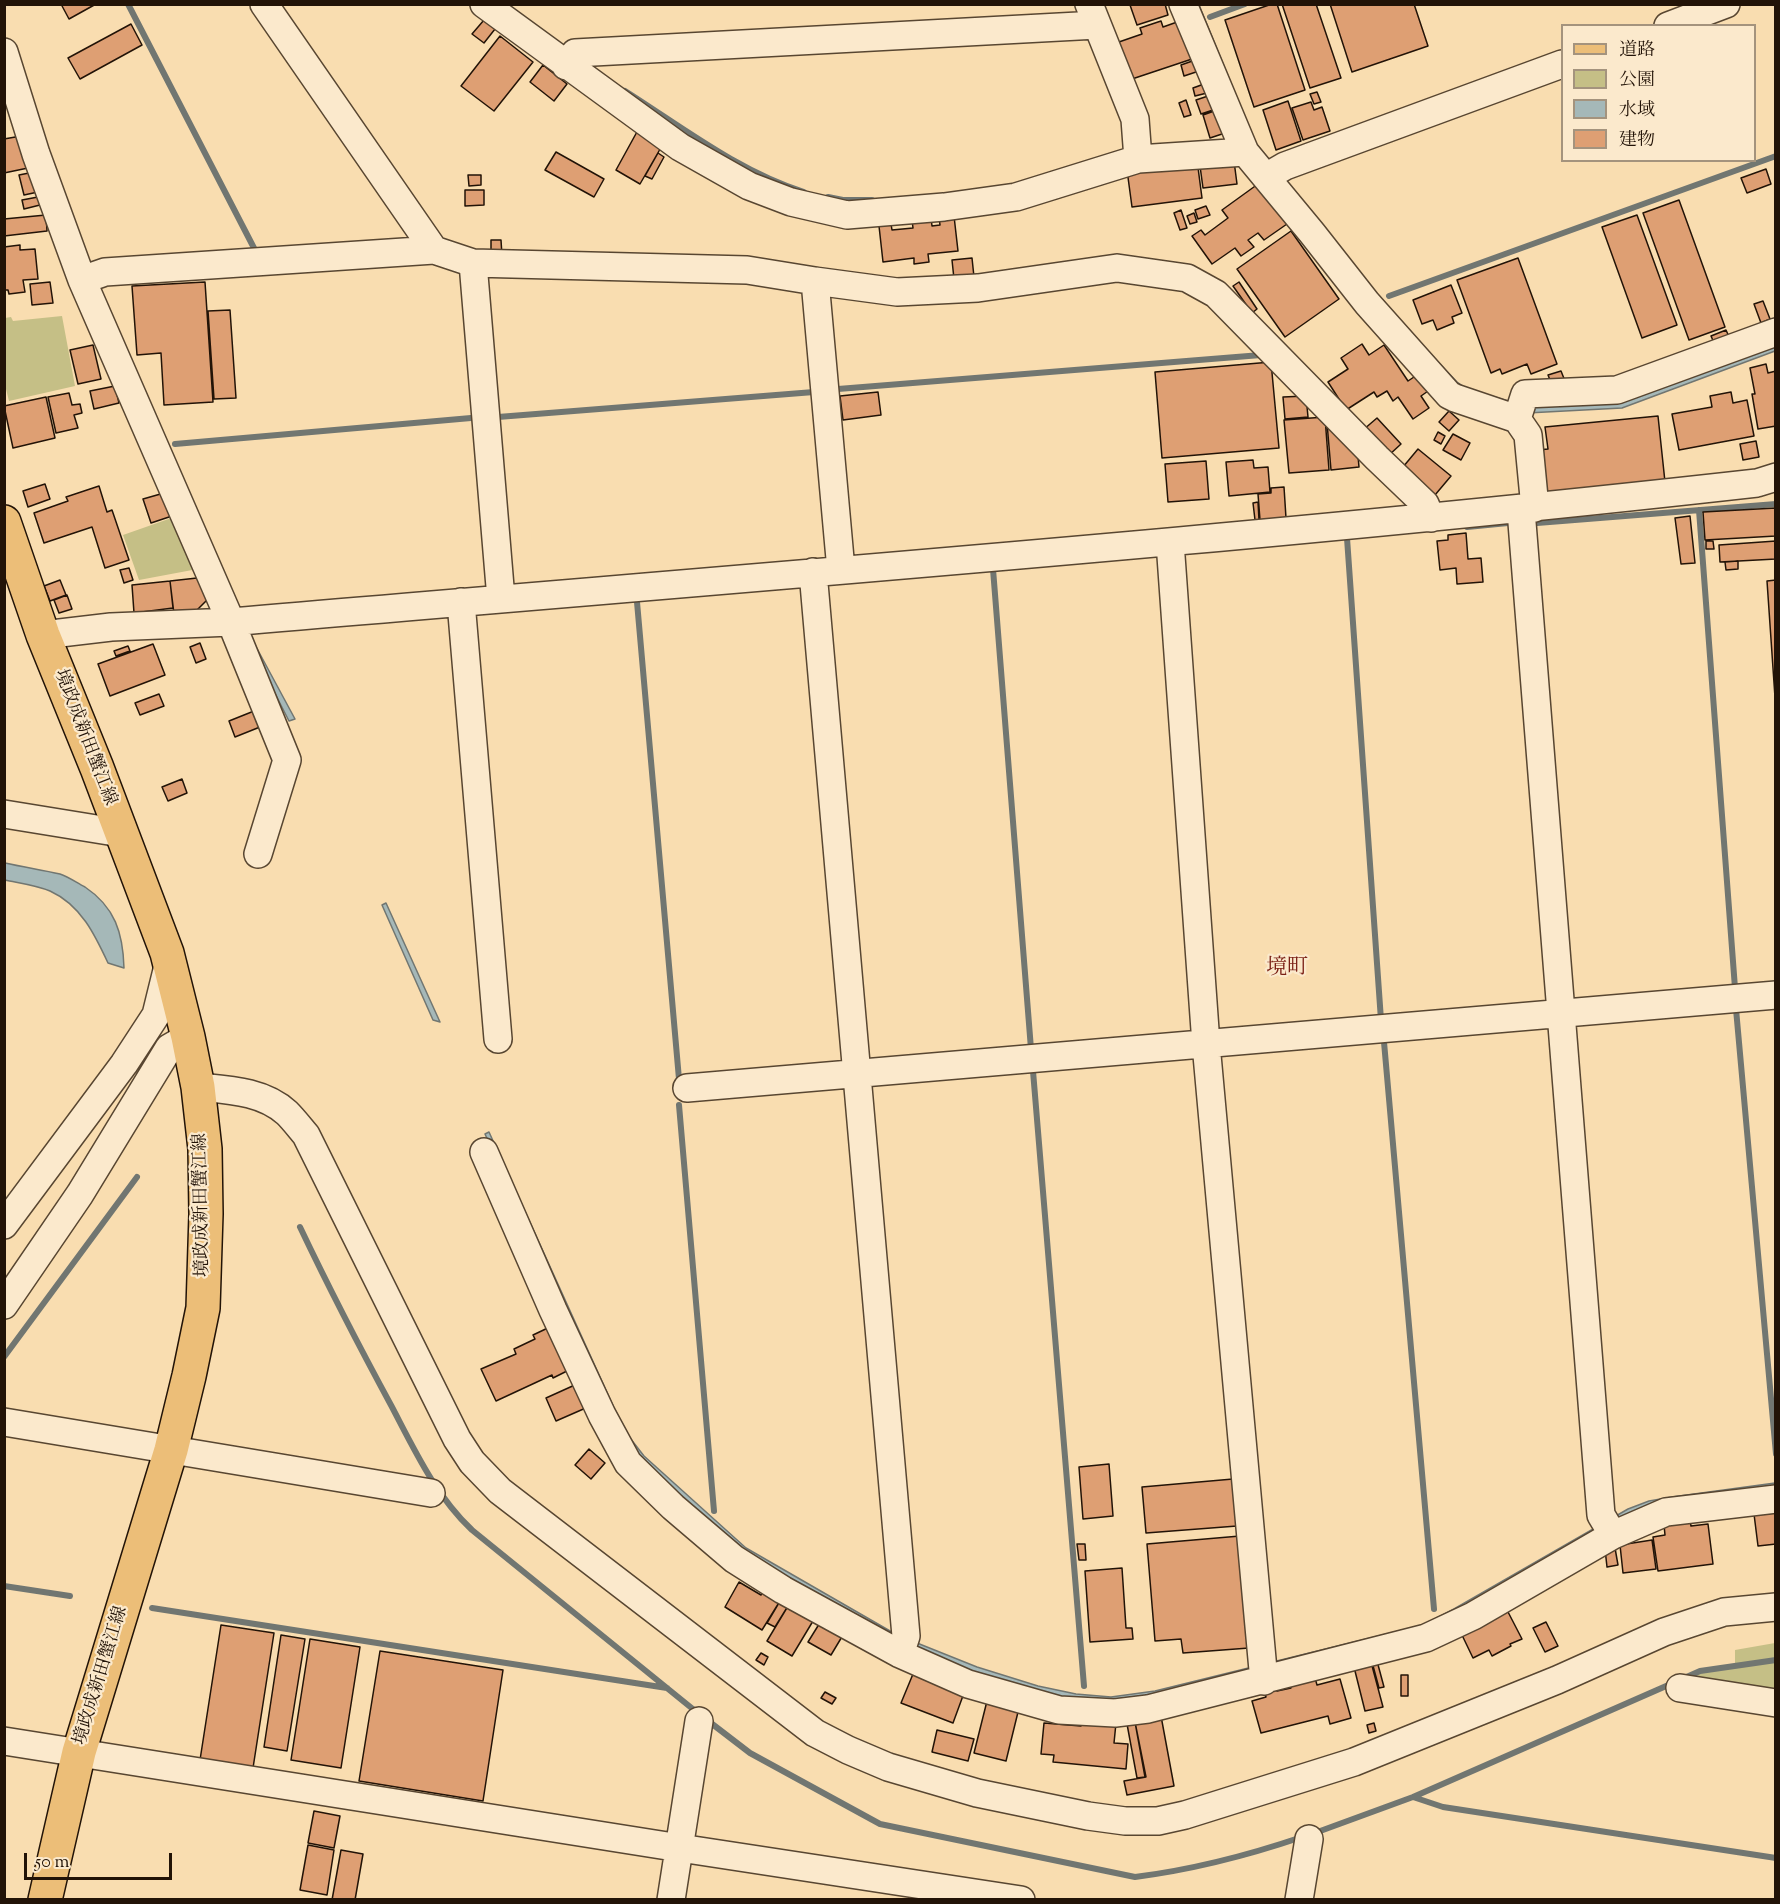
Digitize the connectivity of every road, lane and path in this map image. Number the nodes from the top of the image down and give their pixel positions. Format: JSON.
{"nodes":[{"id":1,"x":264,"y":4,"type":"edge"},
{"id":2,"x":484,"y":4,"type":"edge"},
{"id":3,"x":1183,"y":4,"type":"edge"},
{"id":4,"x":1726,"y":4,"type":"edge"},
{"id":5,"x":1093,"y":15,"type":"edge"},
{"id":6,"x":1673,"y":24,"type":"edge"},
{"id":7,"x":4,"y":52,"type":"edge"},
{"id":8,"x":1561,"y":65,"type":"edge"},
{"id":9,"x":566,"y":66,"type":"junction"},
{"id":10,"x":1245,"y":152,"type":"junction"},
{"id":11,"x":1138,"y":159,"type":"junction"},
{"id":12,"x":1274,"y":173,"type":"junction"},
{"id":13,"x":434,"y":250,"type":"junction"},
{"id":14,"x":473,"y":263,"type":"junction"},
{"id":15,"x":82,"y":280,"type":"junction"},
{"id":16,"x":815,"y":281,"type":"junction"},
{"id":17,"x":1776,"y":332,"type":"edge"},
{"id":18,"x":1519,"y":411,"type":"junction"},
{"id":19,"x":1776,"y":477,"type":"edge"},
{"id":20,"x":1528,"y":509,"type":"junction"},
{"id":21,"x":1431,"y":518,"type":"junction"},
{"id":22,"x":4,"y":522,"type":"edge"},
{"id":23,"x":1170,"y":542,"type":"junction"},
{"id":24,"x":841,"y":570,"type":"junction"},
{"id":25,"x":813,"y":572,"type":"junction"},
{"id":26,"x":501,"y":598,"type":"junction"},
{"id":27,"x":460,"y":602,"type":"junction"},
{"id":28,"x":231,"y":622,"type":"junction"},
{"id":29,"x":43,"y":635,"type":"junction"},
{"id":30,"x":4,"y":814,"type":"edge"},
{"id":31,"x":121,"y":833,"type":"junction"},
{"id":32,"x":258,"y":854,"type":"dead end"},
{"id":33,"x":169,"y":962,"type":"junction"},
{"id":34,"x":1776,"y":995,"type":"edge"},
{"id":35,"x":1560,"y":1014,"type":"junction"},
{"id":36,"x":188,"y":1037,"type":"junction"},
{"id":37,"x":498,"y":1039,"type":"dead end"},
{"id":38,"x":1206,"y":1044,"type":"junction"},
{"id":39,"x":856,"y":1074,"type":"junction"},
{"id":40,"x":198,"y":1087,"type":"junction"},
{"id":41,"x":687,"y":1088,"type":"dead end"},
{"id":42,"x":484,"y":1152,"type":"dead end"},
{"id":43,"x":4,"y":1225,"type":"edge"},
{"id":44,"x":4,"y":1305,"type":"edge"},
{"id":45,"x":4,"y":1422,"type":"edge"},
{"id":46,"x":171,"y":1450,"type":"junction"},
{"id":47,"x":431,"y":1493,"type":"dead end"},
{"id":48,"x":1776,"y":1499,"type":"edge"},
{"id":49,"x":1608,"y":1527,"type":"junction"},
{"id":50,"x":1776,"y":1606,"type":"edge"},
{"id":51,"x":903,"y":1646,"type":"junction"},
{"id":52,"x":1263,"y":1672,"type":"junction"},
{"id":53,"x":1680,"y":1688,"type":"dead end"},
{"id":54,"x":1776,"y":1703,"type":"edge"},
{"id":55,"x":699,"y":1721,"type":"dead end"},
{"id":56,"x":4,"y":1741,"type":"edge"},
{"id":57,"x":79,"y":1752,"type":"junction"},
{"id":58,"x":1309,"y":1839,"type":"dead end"},
{"id":59,"x":680,"y":1848,"type":"junction"},
{"id":60,"x":45,"y":1899,"type":"edge"},
{"id":61,"x":671,"y":1899,"type":"edge"},
{"id":62,"x":1021,"y":1899,"type":"edge"},
{"id":63,"x":1299,"y":1899,"type":"edge"}],
"edges":[{"from":1,"to":13,"type":"street"},
{"from":2,"to":9,"type":"street"},
{"from":3,"to":10,"type":"street"},
{"from":4,"to":6,"type":"street"},
{"from":5,"to":9,"type":"street"},
{"from":5,"to":11,"type":"street"},
{"from":7,"to":15,"type":"street"},
{"from":8,"to":12,"type":"street"},
{"from":9,"to":11,"type":"street"},
{"from":10,"to":11,"type":"street"},
{"from":10,"to":12,"type":"street"},
{"from":12,"to":18,"type":"street"},
{"from":13,"to":14,"type":"street"},
{"from":13,"to":15,"type":"street"},
{"from":14,"to":16,"type":"street"},
{"from":14,"to":26,"type":"street"},
{"from":15,"to":28,"type":"street"},
{"from":16,"to":21,"type":"street"},
{"from":16,"to":24,"type":"street"},
{"from":17,"to":18,"type":"street"},
{"from":18,"to":20,"type":"street"},
{"from":19,"to":20,"type":"street"},
{"from":20,"to":21,"type":"street"},
{"from":20,"to":35,"type":"street"},
{"from":21,"to":23,"type":"street"},
{"from":22,"to":29,"type":"main road","name":"境政成新田蟹江線"},
{"from":23,"to":24,"type":"street"},
{"from":23,"to":38,"type":"street"},
{"from":24,"to":25,"type":"street"},
{"from":25,"to":26,"type":"street"},
{"from":25,"to":39,"type":"street"},
{"from":26,"to":27,"type":"street"},
{"from":27,"to":28,"type":"street"},
{"from":27,"to":37,"type":"street"},
{"from":28,"to":29,"type":"street"},
{"from":28,"to":32,"type":"street"},
{"from":29,"to":31,"type":"main road","name":"境政成新田蟹江線"},
{"from":30,"to":31,"type":"street"},
{"from":31,"to":33,"type":"main road","name":"境政成新田蟹江線"},
{"from":33,"to":36,"type":"main road","name":"境政成新田蟹江線"},
{"from":33,"to":43,"type":"street"},
{"from":34,"to":35,"type":"street"},
{"from":35,"to":38,"type":"street"},
{"from":35,"to":49,"type":"street"},
{"from":36,"to":40,"type":"main road","name":"境政成新田蟹江線"},
{"from":36,"to":44,"type":"street"},
{"from":38,"to":39,"type":"street"},
{"from":38,"to":52,"type":"street"},
{"from":39,"to":41,"type":"street"},
{"from":39,"to":51,"type":"street"},
{"from":40,"to":46,"type":"main road","name":"境政成新田蟹江線"},
{"from":40,"to":50,"type":"street"},
{"from":42,"to":51,"type":"street"},
{"from":45,"to":46,"type":"street"},
{"from":46,"to":47,"type":"street"},
{"from":46,"to":57,"type":"main road","name":"境政成新田蟹江線"},
{"from":48,"to":49,"type":"street"},
{"from":49,"to":52,"type":"street"},
{"from":51,"to":52,"type":"street"},
{"from":53,"to":54,"type":"street"},
{"from":55,"to":59,"type":"street"},
{"from":56,"to":57,"type":"street"},
{"from":57,"to":59,"type":"street"},
{"from":57,"to":60,"type":"main road","name":"境政成新田蟹江線"},
{"from":58,"to":63,"type":"street"},
{"from":59,"to":61,"type":"street"},
{"from":59,"to":62,"type":"street"}]}
